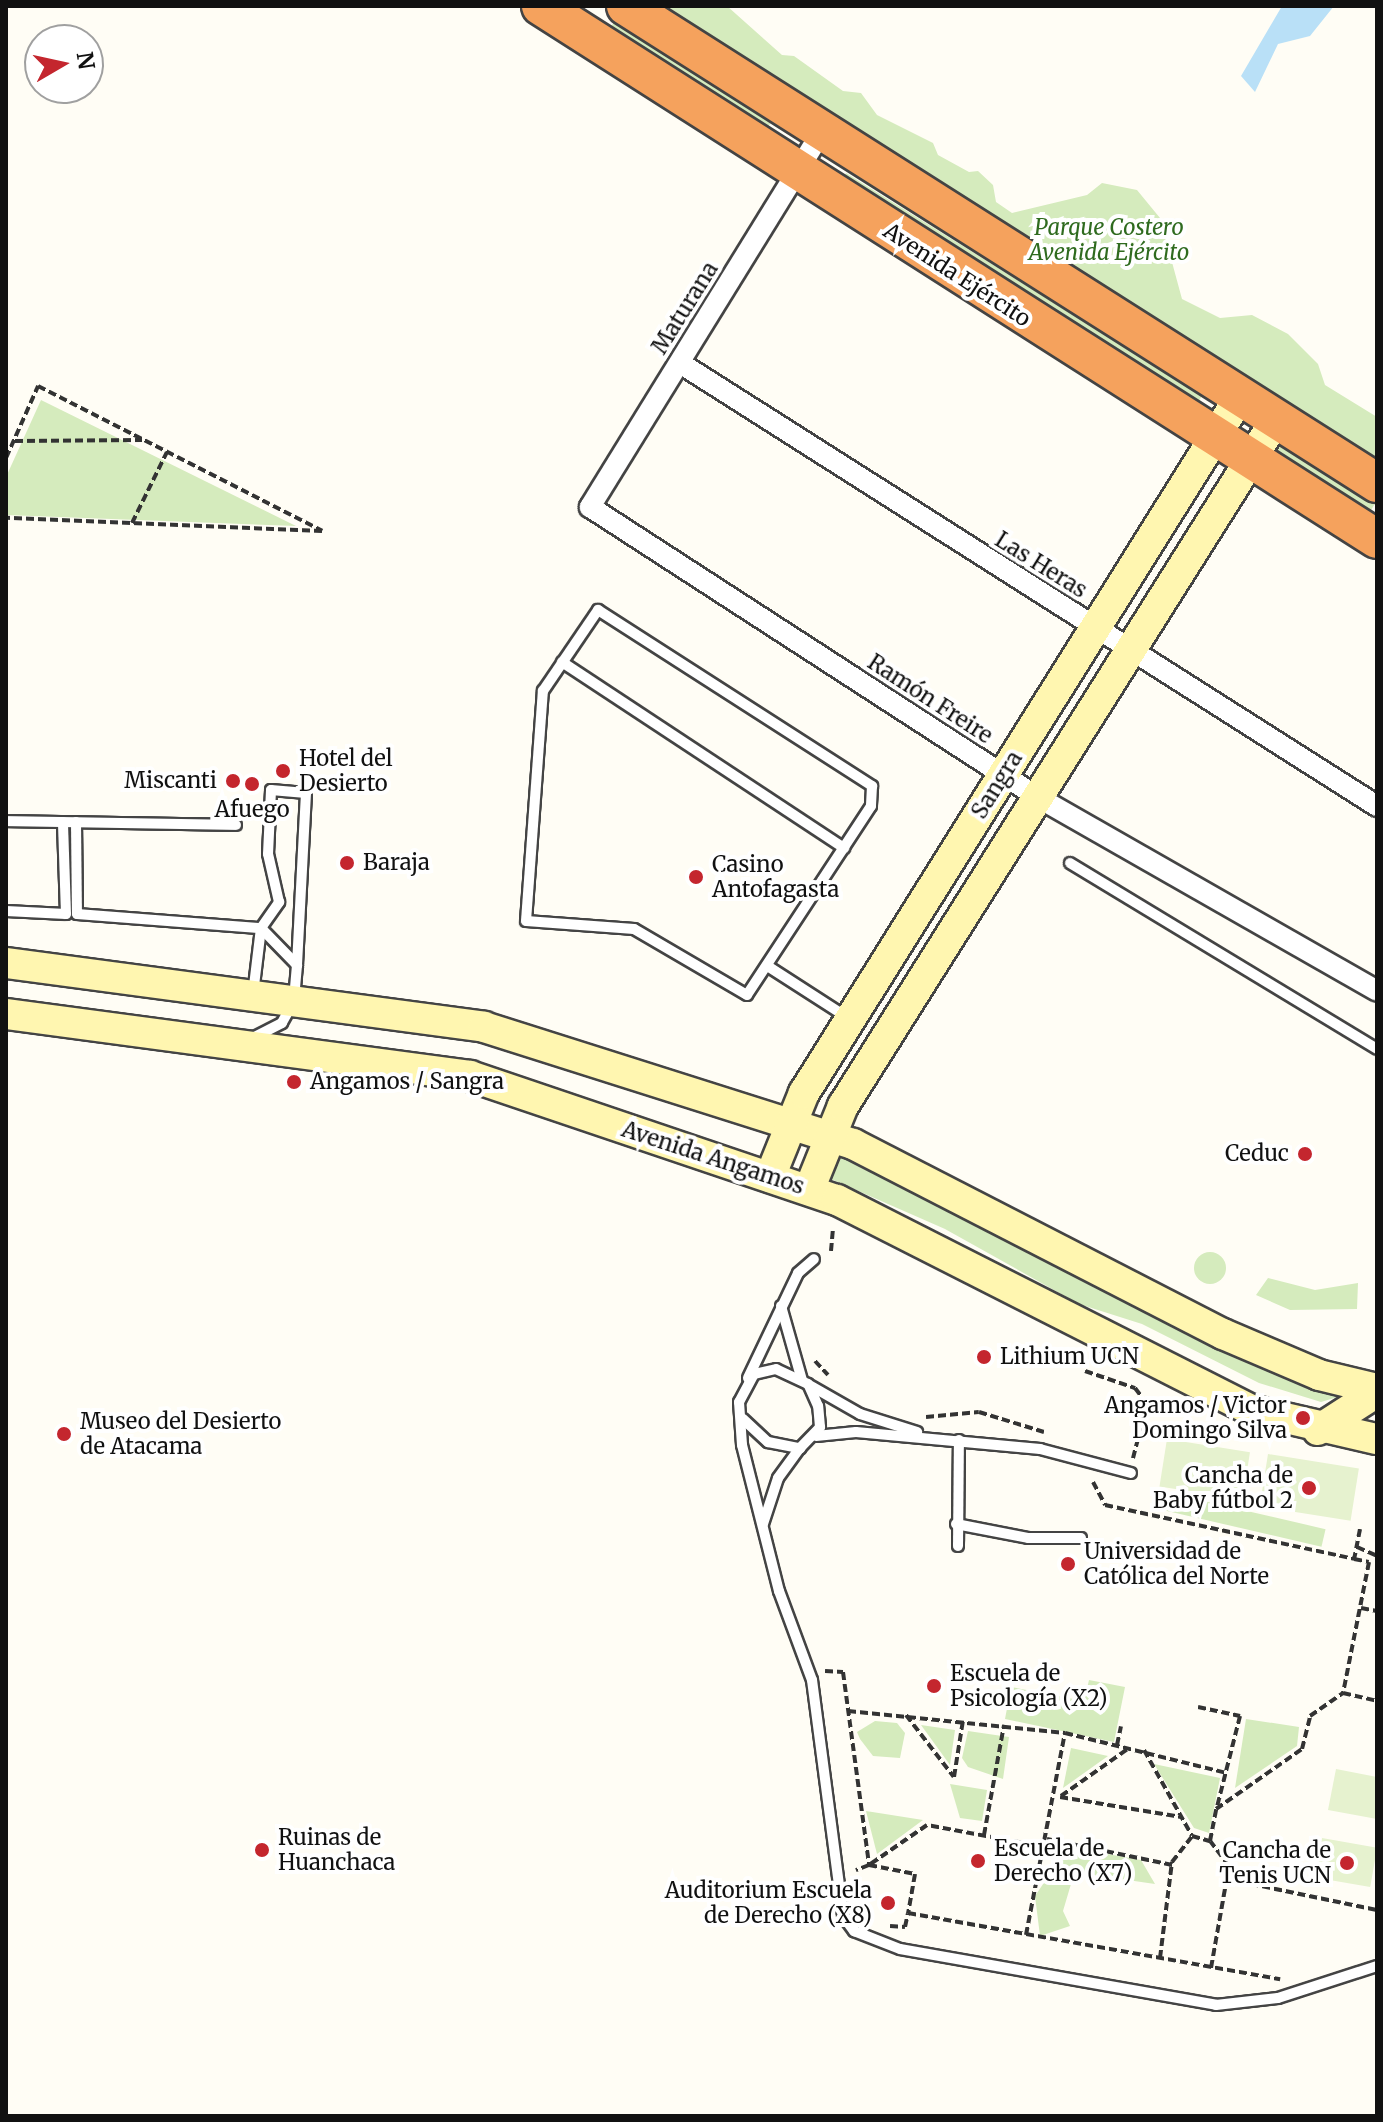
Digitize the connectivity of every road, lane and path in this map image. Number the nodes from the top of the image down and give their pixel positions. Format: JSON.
{"nodes":[{"id":1,"x":626,"y":6,"type":"edge"},
{"id":2,"x":563,"y":12,"type":"edge"},
{"id":3,"x":821,"y":133,"type":"junction"},
{"id":4,"x":797,"y":174,"type":"junction"},
{"id":5,"x":680,"y":363,"type":"junction"},
{"id":6,"x":1238,"y":400,"type":"junction"},
{"id":7,"x":1275,"y":421,"type":"junction"},
{"id":8,"x":144,"y":440,"type":"junction"},
{"id":9,"x":1215,"y":440,"type":"junction"},
{"id":10,"x":13,"y":441,"type":"junction"},
{"id":11,"x":167,"y":452,"type":"junction"},
{"id":12,"x":6,"y":458,"type":"edge"},
{"id":13,"x":1250,"y":460,"type":"junction"},
{"id":14,"x":1377,"y":483,"type":"edge"},
{"id":15,"x":590,"y":507,"type":"joint"},
{"id":16,"x":6,"y":518,"type":"edge"},
{"id":17,"x":132,"y":523,"type":"junction"},
{"id":18,"x":1377,"y":539,"type":"edge"},
{"id":19,"x":1098,"y":628,"type":"junction"},
{"id":20,"x":1130,"y":651,"type":"junction"},
{"id":21,"x":562,"y":662,"type":"junction"},
{"id":22,"x":1003,"y":775,"type":"junction"},
{"id":23,"x":1039,"y":798,"type":"junction"},
{"id":24,"x":1377,"y":806,"type":"edge"},
{"id":25,"x":6,"y":821,"type":"edge"},
{"id":26,"x":63,"y":822,"type":"junction"},
{"id":27,"x":76,"y":822,"type":"junction"},
{"id":28,"x":236,"y":825,"type":"dead end"},
{"id":29,"x":844,"y":848,"type":"junction"},
{"id":30,"x":1070,"y":863,"type":"dead end"},
{"id":31,"x":6,"y":911,"type":"edge"},
{"id":32,"x":261,"y":928,"type":"junction"},
{"id":33,"x":6,"y":963,"type":"edge"},
{"id":34,"x":297,"y":965,"type":"junction"},
{"id":35,"x":769,"y":967,"type":"junction"},
{"id":36,"x":1377,"y":991,"type":"edge"},
{"id":37,"x":253,"y":996,"type":"junction"},
{"id":38,"x":294,"y":1001,"type":"junction"},
{"id":39,"x":6,"y":1014,"type":"edge"},
{"id":40,"x":850,"y":1020,"type":"junction"},
{"id":41,"x":239,"y":1045,"type":"junction"},
{"id":42,"x":1377,"y":1049,"type":"edge"},
{"id":43,"x":792,"y":1125,"type":"junction"},
{"id":44,"x":830,"y":1136,"type":"junction"},
{"id":45,"x":770,"y":1177,"type":"junction"},
{"id":46,"x":809,"y":1190,"type":"junction"},
{"id":47,"x":832,"y":1231,"type":"dead end"},
{"id":48,"x":830,"y":1258,"type":"dead end"},
{"id":49,"x":814,"y":1259,"type":"dead end"},
{"id":50,"x":781,"y":1304,"type":"junction"},
{"id":51,"x":807,"y":1349,"type":"dead end"},
{"id":52,"x":1085,"y":1371,"type":"dead end"},
{"id":53,"x":831,"y":1378,"type":"dead end"},
{"id":54,"x":746,"y":1382,"type":"junction"},
{"id":55,"x":805,"y":1382,"type":"junction"},
{"id":56,"x":1377,"y":1390,"type":"edge"},
{"id":57,"x":913,"y":1414,"type":"dead end"},
{"id":58,"x":743,"y":1419,"type":"junction"},
{"id":59,"x":1318,"y":1430,"type":"junction"},
{"id":60,"x":816,"y":1436,"type":"junction"},
{"id":61,"x":930,"y":1436,"type":"junction"},
{"id":62,"x":1060,"y":1438,"type":"dead end"},
{"id":63,"x":1377,"y":1439,"type":"edge"},
{"id":64,"x":959,"y":1440,"type":"junction"},
{"id":65,"x":800,"y":1448,"type":"junction"},
{"id":66,"x":1118,"y":1454,"type":"dead end"},
{"id":67,"x":1131,"y":1473,"type":"dead end"},
{"id":68,"x":1080,"y":1476,"type":"dead end"},
{"id":69,"x":956,"y":1524,"type":"junction"},
{"id":70,"x":763,"y":1526,"type":"junction"},
{"id":71,"x":1360,"y":1529,"type":"dead end"},
{"id":72,"x":1081,"y":1538,"type":"dead end"},
{"id":73,"x":958,"y":1546,"type":"dead end"},
{"id":74,"x":1357,"y":1547,"type":"junction"},
{"id":75,"x":1377,"y":1556,"type":"edge"},
{"id":76,"x":1354,"y":1559,"type":"junction"},
{"id":77,"x":1361,"y":1608,"type":"junction"},
{"id":78,"x":1377,"y":1611,"type":"edge"},
{"id":79,"x":1343,"y":1693,"type":"junction"},
{"id":80,"x":1377,"y":1701,"type":"edge"},
{"id":81,"x":1198,"y":1707,"type":"dead end"},
{"id":82,"x":848,"y":1711,"type":"dead end"},
{"id":83,"x":906,"y":1715,"type":"junction"},
{"id":84,"x":963,"y":1720,"type":"junction"},
{"id":85,"x":1004,"y":1725,"type":"junction"},
{"id":86,"x":1121,"y":1726,"type":"dead end"},
{"id":87,"x":1065,"y":1733,"type":"junction"},
{"id":88,"x":1117,"y":1745,"type":"junction"},
{"id":89,"x":1131,"y":1747,"type":"junction"},
{"id":90,"x":1144,"y":1750,"type":"junction"},
{"id":91,"x":1227,"y":1773,"type":"junction"},
{"id":92,"x":1060,"y":1797,"type":"junction"},
{"id":93,"x":1054,"y":1801,"type":"junction"},
{"id":94,"x":1216,"y":1809,"type":"junction"},
{"id":95,"x":1181,"y":1817,"type":"junction"},
{"id":96,"x":984,"y":1835,"type":"junction"},
{"id":97,"x":1192,"y":1836,"type":"junction"},
{"id":98,"x":1047,"y":1839,"type":"junction"},
{"id":99,"x":1210,"y":1841,"type":"junction"},
{"id":100,"x":1045,"y":1847,"type":"junction"},
{"id":101,"x":869,"y":1865,"type":"junction"},
{"id":102,"x":1172,"y":1865,"type":"junction"},
{"id":103,"x":1227,"y":1879,"type":"junction"},
{"id":104,"x":857,"y":1882,"type":"dead end"},
{"id":105,"x":1377,"y":1910,"type":"edge"},
{"id":106,"x":908,"y":1913,"type":"junction"},
{"id":107,"x":879,"y":1924,"type":"dead end"},
{"id":108,"x":1026,"y":1935,"type":"junction"},
{"id":109,"x":1160,"y":1959,"type":"junction"},
{"id":110,"x":1377,"y":1966,"type":"edge"},
{"id":111,"x":1211,"y":1968,"type":"junction"},
{"id":112,"x":1288,"y":1980,"type":"dead end"}],
"edges":[{"from":1,"to":3,"type":"highway"},
{"from":2,"to":4,"type":"highway","name":"Avenida Ejército"},
{"from":3,"to":4,"type":"street","name":"Maturana"},
{"from":3,"to":6,"type":"highway"},
{"from":4,"to":5,"type":"street","name":"Maturana"},
{"from":4,"to":9,"type":"highway","name":"Avenida Ejército"},
{"from":5,"to":15,"type":"street","name":"Maturana"},
{"from":5,"to":19,"type":"street","name":"Las Heras"},
{"from":6,"to":7,"type":"highway"},
{"from":6,"to":9,"type":"main road","name":"Sangra"},
{"from":7,"to":13,"type":"main road","name":"Sangra"},
{"from":7,"to":14,"type":"highway"},
{"from":8,"to":10,"type":"path"},
{"from":8,"to":10,"type":"path"},
{"from":8,"to":11,"type":"path"},
{"from":9,"to":13,"type":"highway","name":"Avenida Ejército"},
{"from":9,"to":19,"type":"main road","name":"Sangra"},
{"from":10,"to":12,"type":"path"},
{"from":11,"to":17,"type":"path"},
{"from":11,"to":17,"type":"path"},
{"from":13,"to":18,"type":"highway","name":"Avenida Ejército"},
{"from":13,"to":20,"type":"main road","name":"Sangra"},
{"from":15,"to":22,"type":"street","name":"Ramón Freire"},
{"from":16,"to":17,"type":"path"},
{"from":19,"to":20,"type":"street","name":"Las Heras"},
{"from":19,"to":22,"type":"main road","name":"Sangra"},
{"from":20,"to":23,"type":"main road","name":"Sangra"},
{"from":20,"to":24,"type":"street","name":"Las Heras"},
{"from":21,"to":29,"type":"lane"},
{"from":21,"to":29,"type":"lane"},
{"from":21,"to":35,"type":"lane"},
{"from":22,"to":23,"type":"street","name":"Ramón Freire"},
{"from":22,"to":40,"type":"main road","name":"Sangra"},
{"from":23,"to":36,"type":"street","name":"Ramón Freire"},
{"from":23,"to":44,"type":"main road","name":"Sangra"},
{"from":25,"to":26,"type":"lane"},
{"from":26,"to":27,"type":"lane"},
{"from":26,"to":31,"type":"lane"},
{"from":27,"to":28,"type":"lane"},
{"from":27,"to":32,"type":"lane"},
{"from":29,"to":35,"type":"lane"},
{"from":30,"to":42,"type":"lane"},
{"from":32,"to":34,"type":"lane"},
{"from":32,"to":34,"type":"lane"},
{"from":32,"to":37,"type":"lane"},
{"from":33,"to":37,"type":"main road"},
{"from":34,"to":38,"type":"lane"},
{"from":35,"to":40,"type":"lane"},
{"from":37,"to":38,"type":"main road"},
{"from":38,"to":41,"type":"lane"},
{"from":38,"to":43,"type":"main road"},
{"from":39,"to":41,"type":"main road","name":"Avenida Angamos"},
{"from":40,"to":43,"type":"main road","name":"Sangra"},
{"from":41,"to":45,"type":"main road","name":"Avenida Angamos"},
{"from":43,"to":44,"type":"main road"},
{"from":43,"to":45,"type":"main road","name":"Sangra"},
{"from":44,"to":46,"type":"main road","name":"Sangra"},
{"from":44,"to":56,"type":"main road"},
{"from":45,"to":46,"type":"main road","name":"Avenida Angamos"},
{"from":46,"to":59,"type":"main road","name":"Avenida Angamos"},
{"from":47,"to":48,"type":"path"},
{"from":49,"to":50,"type":"lane"},
{"from":50,"to":54,"type":"lane"},
{"from":50,"to":55,"type":"lane"},
{"from":51,"to":53,"type":"path"},
{"from":52,"to":66,"type":"path"},
{"from":54,"to":55,"type":"lane"},
{"from":54,"to":58,"type":"lane"},
{"from":55,"to":60,"type":"lane"},
{"from":55,"to":61,"type":"lane"},
{"from":56,"to":59,"type":"main road"},
{"from":57,"to":62,"type":"path"},
{"from":58,"to":65,"type":"lane"},
{"from":58,"to":70,"type":"lane"},
{"from":59,"to":63,"type":"main road","name":"Avenida Angamos"},
{"from":60,"to":61,"type":"lane"},
{"from":60,"to":65,"type":"lane"},
{"from":61,"to":64,"type":"lane"},
{"from":64,"to":67,"type":"lane"},
{"from":64,"to":69,"type":"lane"},
{"from":65,"to":70,"type":"lane"},
{"from":68,"to":76,"type":"path"},
{"from":69,"to":72,"type":"lane"},
{"from":69,"to":73,"type":"lane"},
{"from":70,"to":110,"type":"lane"},
{"from":71,"to":74,"type":"path"},
{"from":74,"to":75,"type":"path"},
{"from":74,"to":76,"type":"path"},
{"from":76,"to":77,"type":"path"},
{"from":77,"to":78,"type":"path"},
{"from":77,"to":79,"type":"path"},
{"from":79,"to":80,"type":"path"},
{"from":79,"to":94,"type":"path"},
{"from":81,"to":91,"type":"path"},
{"from":82,"to":83,"type":"path"},
{"from":83,"to":84,"type":"path"},
{"from":83,"to":84,"type":"path"},
{"from":84,"to":85,"type":"path"},
{"from":85,"to":87,"type":"path"},
{"from":85,"to":96,"type":"path"},
{"from":86,"to":88,"type":"path"},
{"from":87,"to":88,"type":"path"},
{"from":87,"to":93,"type":"path"},
{"from":88,"to":89,"type":"path"},
{"from":89,"to":90,"type":"path"},
{"from":89,"to":92,"type":"path"},
{"from":90,"to":91,"type":"path"},
{"from":90,"to":95,"type":"path"},
{"from":91,"to":94,"type":"path"},
{"from":92,"to":93,"type":"path"},
{"from":92,"to":95,"type":"path"},
{"from":93,"to":98,"type":"path"},
{"from":94,"to":99,"type":"path"},
{"from":95,"to":97,"type":"path"},
{"from":96,"to":100,"type":"path"},
{"from":96,"to":101,"type":"path"},
{"from":97,"to":99,"type":"path"},
{"from":97,"to":102,"type":"path"},
{"from":98,"to":100,"type":"path"},
{"from":98,"to":102,"type":"path"},
{"from":99,"to":103,"type":"path"},
{"from":100,"to":108,"type":"path"},
{"from":101,"to":104,"type":"path"},
{"from":101,"to":106,"type":"path"},
{"from":102,"to":109,"type":"path"},
{"from":103,"to":105,"type":"path"},
{"from":103,"to":111,"type":"path"},
{"from":106,"to":107,"type":"path"},
{"from":106,"to":108,"type":"path"},
{"from":108,"to":109,"type":"path"},
{"from":109,"to":111,"type":"path"},
{"from":111,"to":112,"type":"path"}]}
